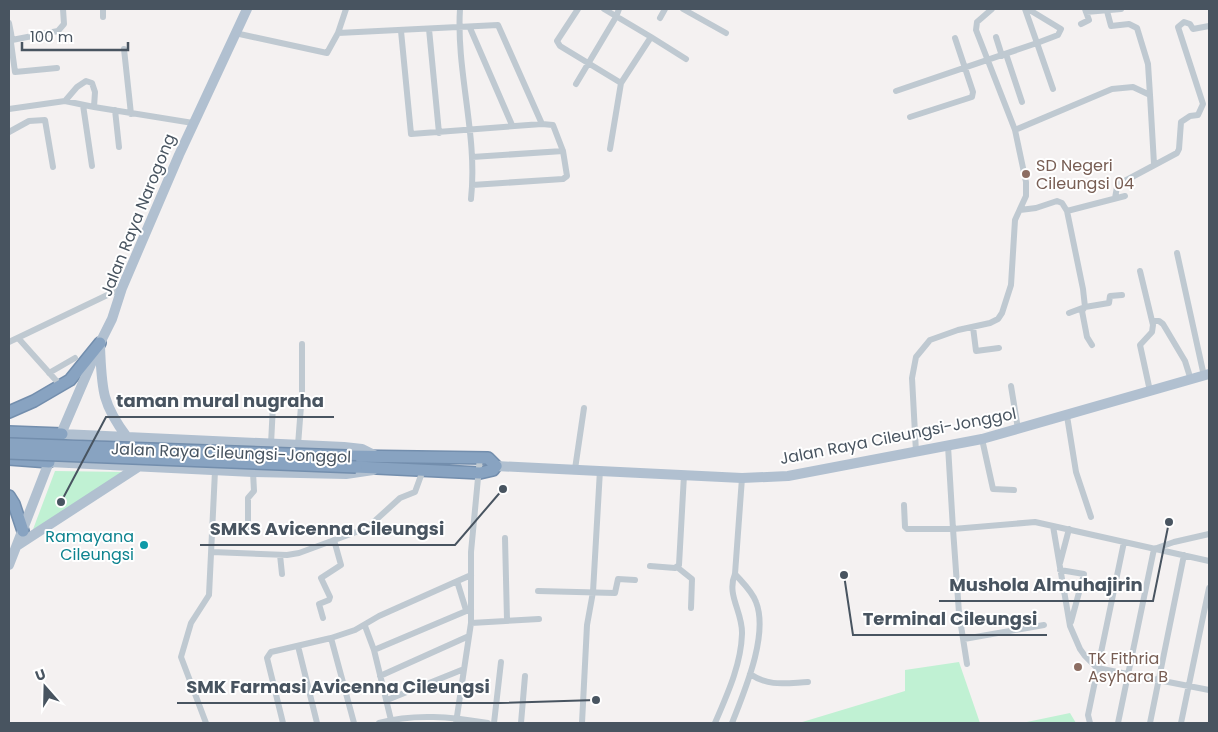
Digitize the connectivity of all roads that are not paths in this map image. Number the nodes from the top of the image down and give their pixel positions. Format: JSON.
{"nodes":[{"id":1,"x":63,"y":9,"type":"edge"},
{"id":2,"x":103,"y":9,"type":"edge"},
{"id":3,"x":247,"y":9,"type":"edge"},
{"id":4,"x":346,"y":9,"type":"edge"},
{"id":5,"x":460,"y":9,"type":"edge"},
{"id":6,"x":578,"y":9,"type":"edge"},
{"id":7,"x":604,"y":9,"type":"edge"},
{"id":8,"x":619,"y":9,"type":"edge"},
{"id":9,"x":665,"y":9,"type":"edge"},
{"id":10,"x":683,"y":9,"type":"edge"},
{"id":11,"x":992,"y":9,"type":"edge"},
{"id":12,"x":1026,"y":9,"type":"edge"},
{"id":13,"x":1121,"y":9,"type":"edge"},
{"id":14,"x":1086,"y":10,"type":"edge"},
{"id":15,"x":1107,"y":11,"type":"junction"},
{"id":16,"x":103,"y":17,"type":"dead end"},
{"id":17,"x":616,"y":17,"type":"junction"},
{"id":18,"x":660,"y":18,"type":"dead end"},
{"id":19,"x":9,"y":23,"type":"edge"},
{"id":20,"x":1081,"y":24,"type":"dead end"},
{"id":21,"x":1209,"y":26,"type":"edge"},
{"id":22,"x":470,"y":28,"type":"junction"},
{"id":23,"x":429,"y":29,"type":"junction"},
{"id":24,"x":459,"y":29,"type":"junction"},
{"id":25,"x":401,"y":31,"type":"junction"},
{"id":26,"x":10,"y":33,"type":"edge"},
{"id":27,"x":235,"y":33,"type":"junction"},
{"id":28,"x":338,"y":33,"type":"junction"},
{"id":29,"x":726,"y":33,"type":"dead end"},
{"id":30,"x":651,"y":37,"type":"junction"},
{"id":31,"x":996,"y":37,"type":"dead end"},
{"id":32,"x":954,"y":38,"type":"dead end"},
{"id":33,"x":11,"y":43,"type":"dead end"},
{"id":34,"x":1037,"y":43,"type":"junction"},
{"id":35,"x":124,"y":50,"type":"dead end"},
{"id":36,"x":1004,"y":55,"type":"junction"},
{"id":37,"x":686,"y":59,"type":"dead end"},
{"id":38,"x":987,"y":61,"type":"junction"},
{"id":39,"x":588,"y":63,"type":"junction"},
{"id":40,"x":57,"y":68,"type":"dead end"},
{"id":41,"x":965,"y":68,"type":"junction"},
{"id":42,"x":12,"y":72,"type":"edge"},
{"id":43,"x":576,"y":84,"type":"dead end"},
{"id":44,"x":621,"y":84,"type":"junction"},
{"id":45,"x":1053,"y":89,"type":"dead end"},
{"id":46,"x":896,"y":91,"type":"dead end"},
{"id":47,"x":1150,"y":95,"type":"junction"},
{"id":48,"x":65,"y":101,"type":"junction"},
{"id":49,"x":1022,"y":102,"type":"dead end"},
{"id":50,"x":83,"y":105,"type":"junction"},
{"id":51,"x":94,"y":107,"type":"junction"},
{"id":52,"x":9,"y":109,"type":"edge"},
{"id":53,"x":115,"y":110,"type":"junction"},
{"id":54,"x":131,"y":114,"type":"junction"},
{"id":55,"x":910,"y":117,"type":"dead end"},
{"id":56,"x":193,"y":123,"type":"junction"},
{"id":57,"x":542,"y":124,"type":"junction"},
{"id":58,"x":512,"y":125,"type":"junction"},
{"id":59,"x":470,"y":129,"type":"junction"},
{"id":60,"x":1015,"y":130,"type":"junction"},
{"id":61,"x":9,"y":132,"type":"edge"},
{"id":62,"x":439,"y":133,"type":"junction"},
{"id":63,"x":119,"y":147,"type":"dead end"},
{"id":64,"x":610,"y":149,"type":"dead end"},
{"id":65,"x":563,"y":151,"type":"junction"},
{"id":66,"x":472,"y":157,"type":"junction"},
{"id":67,"x":1154,"y":164,"type":"junction"},
{"id":68,"x":53,"y":166,"type":"dead end"},
{"id":69,"x":92,"y":166,"type":"dead end"},
{"id":70,"x":472,"y":185,"type":"junction"},
{"id":71,"x":1125,"y":196,"type":"dead end"},
{"id":72,"x":1115,"y":198,"type":"junction"},
{"id":73,"x":471,"y":199,"type":"dead end"},
{"id":74,"x":1020,"y":210,"type":"junction"},
{"id":75,"x":1067,"y":211,"type":"junction"},
{"id":76,"x":1177,"y":253,"type":"dead end"},
{"id":77,"x":1140,"y":270,"type":"dead end"},
{"id":78,"x":122,"y":288,"type":"junction"},
{"id":79,"x":1122,"y":295,"type":"dead end"},
{"id":80,"x":1085,"y":307,"type":"junction"},
{"id":81,"x":1068,"y":313,"type":"dead end"},
{"id":82,"x":1153,"y":321,"type":"junction"},
{"id":83,"x":974,"y":327,"type":"junction"},
{"id":84,"x":19,"y":339,"type":"junction"},
{"id":85,"x":9,"y":341,"type":"edge"},
{"id":86,"x":100,"y":343,"type":"junction"},
{"id":87,"x":302,"y":344,"type":"dead end"},
{"id":88,"x":1092,"y":345,"type":"dead end"},
{"id":89,"x":999,"y":348,"type":"dead end"},
{"id":90,"x":75,"y":358,"type":"dead end"},
{"id":91,"x":49,"y":373,"type":"junction"},
{"id":92,"x":1207,"y":375,"type":"edge"},
{"id":93,"x":1191,"y":380,"type":"junction"},
{"id":94,"x":61,"y":386,"type":"junction"},
{"id":95,"x":1011,"y":386,"type":"dead end"},
{"id":96,"x":1150,"y":391,"type":"junction"},
{"id":97,"x":273,"y":405,"type":"dead end"},
{"id":98,"x":584,"y":408,"type":"dead end"},
{"id":99,"x":9,"y":412,"type":"edge"},
{"id":100,"x":1067,"y":416,"type":"junction"},
{"id":101,"x":1018,"y":429,"type":"junction"},
{"id":102,"x":9,"y":432,"type":"edge"},
{"id":103,"x":62,"y":434,"type":"junction"},
{"id":104,"x":126,"y":437,"type":"junction"},
{"id":105,"x":982,"y":439,"type":"junction"},
{"id":106,"x":9,"y":444,"type":"edge"},
{"id":107,"x":270,"y":444,"type":"junction"},
{"id":108,"x":298,"y":445,"type":"junction"},
{"id":109,"x":948,"y":446,"type":"junction"},
{"id":110,"x":916,"y":452,"type":"junction"},
{"id":111,"x":9,"y":453,"type":"edge"},
{"id":112,"x":480,"y":458,"type":"junction"},
{"id":113,"x":9,"y":459,"type":"edge"},
{"id":114,"x":49,"y":462,"type":"junction"},
{"id":115,"x":379,"y":462,"type":"junction"},
{"id":116,"x":496,"y":466,"type":"junction"},
{"id":117,"x":138,"y":467,"type":"junction"},
{"id":118,"x":575,"y":469,"type":"junction"},
{"id":119,"x":423,"y":470,"type":"junction"},
{"id":120,"x":600,"y":470,"type":"junction"},
{"id":121,"x":215,"y":471,"type":"junction"},
{"id":122,"x":253,"y":472,"type":"junction"},
{"id":123,"x":480,"y":473,"type":"junction"},
{"id":124,"x":684,"y":476,"type":"junction"},
{"id":125,"x":742,"y":478,"type":"junction"},
{"id":126,"x":1014,"y":490,"type":"dead end"},
{"id":127,"x":9,"y":496,"type":"edge"},
{"id":128,"x":904,"y":505,"type":"dead end"},
{"id":129,"x":1091,"y":517,"type":"dead end"},
{"id":130,"x":1053,"y":526,"type":"junction"},
{"id":131,"x":248,"y":527,"type":"dead end"},
{"id":132,"x":953,"y":529,"type":"junction"},
{"id":133,"x":1069,"y":529,"type":"junction"},
{"id":134,"x":23,"y":531,"type":"junction"},
{"id":135,"x":1209,"y":534,"type":"edge"},
{"id":136,"x":505,"y":538,"type":"dead end"},
{"id":137,"x":334,"y":540,"type":"junction"},
{"id":138,"x":1124,"y":542,"type":"junction"},
{"id":139,"x":18,"y":545,"type":"junction"},
{"id":140,"x":1154,"y":549,"type":"junction"},
{"id":141,"x":212,"y":552,"type":"junction"},
{"id":142,"x":280,"y":555,"type":"junction"},
{"id":143,"x":1184,"y":555,"type":"junction"},
{"id":144,"x":1209,"y":561,"type":"edge"},
{"id":145,"x":9,"y":565,"type":"edge"},
{"id":146,"x":650,"y":566,"type":"dead end"},
{"id":147,"x":677,"y":567,"type":"junction"},
{"id":148,"x":1060,"y":568,"type":"junction"},
{"id":149,"x":282,"y":574,"type":"dead end"},
{"id":150,"x":735,"y":574,"type":"junction"},
{"id":151,"x":470,"y":575,"type":"junction"},
{"id":152,"x":635,"y":580,"type":"dead end"},
{"id":153,"x":457,"y":581,"type":"junction"},
{"id":154,"x":1209,"y":588,"type":"edge"},
{"id":155,"x":538,"y":591,"type":"dead end"},
{"id":156,"x":593,"y":592,"type":"junction"},
{"id":157,"x":691,"y":608,"type":"dead end"},
{"id":158,"x":468,"y":609,"type":"junction"},
{"id":159,"x":323,"y":618,"type":"dead end"},
{"id":160,"x":539,"y":619,"type":"dead end"},
{"id":161,"x":506,"y":620,"type":"junction"},
{"id":162,"x":471,"y":623,"type":"junction"},
{"id":163,"x":1044,"y":625,"type":"dead end"},
{"id":164,"x":365,"y":626,"type":"junction"},
{"id":165,"x":1070,"y":626,"type":"junction"},
{"id":166,"x":469,"y":636,"type":"junction"},
{"id":167,"x":331,"y":638,"type":"junction"},
{"id":168,"x":964,"y":639,"type":"junction"},
{"id":169,"x":298,"y":646,"type":"junction"},
{"id":170,"x":374,"y":650,"type":"junction"},
{"id":171,"x":501,"y":662,"type":"dead end"},
{"id":172,"x":968,"y":664,"type":"dead end"},
{"id":173,"x":1097,"y":668,"type":"junction"},
{"id":174,"x":464,"y":669,"type":"junction"},
{"id":175,"x":750,"y":674,"type":"junction"},
{"id":176,"x":1128,"y":674,"type":"junction"},
{"id":177,"x":380,"y":676,"type":"junction"},
{"id":178,"x":525,"y":676,"type":"dead end"},
{"id":179,"x":1159,"y":679,"type":"junction"},
{"id":180,"x":808,"y":682,"type":"dead end"},
{"id":181,"x":1189,"y":686,"type":"junction"},
{"id":182,"x":1209,"y":690,"type":"edge"},
{"id":183,"x":387,"y":700,"type":"junction"},
{"id":184,"x":391,"y":720,"type":"junction"},
{"id":185,"x":405,"y":720,"type":"edge"},
{"id":186,"x":456,"y":720,"type":"edge"},
{"id":187,"x":206,"y":723,"type":"edge"},
{"id":188,"x":284,"y":723,"type":"edge"},
{"id":189,"x":316,"y":723,"type":"edge"},
{"id":190,"x":354,"y":723,"type":"edge"},
{"id":191,"x":380,"y":723,"type":"edge"},
{"id":192,"x":488,"y":723,"type":"edge"},
{"id":193,"x":494,"y":723,"type":"edge"},
{"id":194,"x":521,"y":723,"type":"edge"},
{"id":195,"x":582,"y":723,"type":"edge"},
{"id":196,"x":715,"y":723,"type":"edge"},
{"id":197,"x":732,"y":723,"type":"edge"},
{"id":198,"x":1090,"y":723,"type":"edge"},
{"id":199,"x":1118,"y":723,"type":"edge"},
{"id":200,"x":1150,"y":723,"type":"edge"},
{"id":201,"x":1181,"y":723,"type":"edge"}],
"edges":[{"from":1,"to":26,"type":"street"},
{"from":2,"to":16,"type":"street"},
{"from":3,"to":27,"type":"main road","name":"Jalan Raya Narogong"},
{"from":4,"to":28,"type":"street"},
{"from":5,"to":24,"type":"street"},
{"from":6,"to":39,"type":"street"},
{"from":7,"to":17,"type":"street"},
{"from":8,"to":17,"type":"street"},
{"from":9,"to":18,"type":"street"},
{"from":10,"to":29,"type":"street"},
{"from":11,"to":38,"type":"street"},
{"from":12,"to":34,"type":"street"},
{"from":12,"to":34,"type":"street"},
{"from":13,"to":15,"type":"street"},
{"from":14,"to":15,"type":"street"},
{"from":14,"to":20,"type":"street"},
{"from":15,"to":47,"type":"street"},
{"from":17,"to":30,"type":"street"},
{"from":17,"to":39,"type":"street"},
{"from":19,"to":26,"type":"street"},
{"from":21,"to":67,"type":"street"},
{"from":22,"to":24,"type":"street"},
{"from":22,"to":57,"type":"street"},
{"from":22,"to":58,"type":"street"},
{"from":23,"to":24,"type":"street"},
{"from":23,"to":25,"type":"street"},
{"from":23,"to":62,"type":"street"},
{"from":24,"to":59,"type":"street"},
{"from":25,"to":28,"type":"street"},
{"from":25,"to":62,"type":"street"},
{"from":27,"to":28,"type":"street"},
{"from":27,"to":56,"type":"main road","name":"Jalan Raya Narogong"},
{"from":30,"to":37,"type":"street"},
{"from":30,"to":44,"type":"street"},
{"from":31,"to":36,"type":"street"},
{"from":32,"to":41,"type":"street"},
{"from":33,"to":42,"type":"street"},
{"from":34,"to":36,"type":"street"},
{"from":34,"to":45,"type":"street"},
{"from":35,"to":54,"type":"street"},
{"from":36,"to":38,"type":"street"},
{"from":36,"to":49,"type":"street"},
{"from":38,"to":41,"type":"street"},
{"from":38,"to":60,"type":"street"},
{"from":39,"to":43,"type":"street"},
{"from":39,"to":44,"type":"street"},
{"from":40,"to":42,"type":"street"},
{"from":41,"to":46,"type":"street"},
{"from":41,"to":55,"type":"street"},
{"from":44,"to":64,"type":"street"},
{"from":47,"to":60,"type":"street"},
{"from":47,"to":67,"type":"street"},
{"from":48,"to":50,"type":"street"},
{"from":48,"to":51,"type":"street"},
{"from":48,"to":52,"type":"street"},
{"from":50,"to":51,"type":"street"},
{"from":50,"to":69,"type":"street"},
{"from":51,"to":53,"type":"street"},
{"from":53,"to":54,"type":"street"},
{"from":53,"to":63,"type":"street"},
{"from":54,"to":56,"type":"street"},
{"from":56,"to":78,"type":"main road","name":"Jalan Raya Narogong"},
{"from":57,"to":58,"type":"street"},
{"from":57,"to":65,"type":"street"},
{"from":58,"to":59,"type":"street"},
{"from":59,"to":62,"type":"street"},
{"from":59,"to":66,"type":"street"},
{"from":60,"to":74,"type":"street"},
{"from":61,"to":68,"type":"street"},
{"from":65,"to":66,"type":"street"},
{"from":65,"to":70,"type":"street"},
{"from":66,"to":70,"type":"street"},
{"from":67,"to":72,"type":"street"},
{"from":70,"to":73,"type":"street"},
{"from":71,"to":72,"type":"street"},
{"from":72,"to":75,"type":"street"},
{"from":74,"to":75,"type":"street"},
{"from":74,"to":83,"type":"street"},
{"from":75,"to":80,"type":"street"},
{"from":76,"to":92,"type":"street"},
{"from":77,"to":82,"type":"street"},
{"from":78,"to":84,"type":"street"},
{"from":78,"to":86,"type":"main road","name":"Jalan Raya Narogong"},
{"from":79,"to":80,"type":"street"},
{"from":80,"to":81,"type":"street"},
{"from":80,"to":88,"type":"street"},
{"from":82,"to":93,"type":"street"},
{"from":82,"to":96,"type":"street"},
{"from":83,"to":89,"type":"street"},
{"from":83,"to":110,"type":"street"},
{"from":84,"to":85,"type":"street"},
{"from":84,"to":91,"type":"street"},
{"from":86,"to":94,"type":"highway"},
{"from":86,"to":103,"type":"main road","name":"Jalan Raya Narogong"},
{"from":86,"to":104,"type":"main road"},
{"from":87,"to":108,"type":"street"},
{"from":90,"to":91,"type":"street"},
{"from":91,"to":94,"type":"street"},
{"from":92,"to":93,"type":"main road","name":"Jalan Raya Cileungsi-Jonggol"},
{"from":93,"to":96,"type":"main road","name":"Jalan Raya Cileungsi-Jonggol"},
{"from":94,"to":99,"type":"highway"},
{"from":95,"to":101,"type":"street"},
{"from":96,"to":100,"type":"main road","name":"Jalan Raya Cileungsi-Jonggol"},
{"from":97,"to":107,"type":"street"},
{"from":98,"to":118,"type":"street"},
{"from":100,"to":101,"type":"main road","name":"Jalan Raya Cileungsi-Jonggol"},
{"from":100,"to":129,"type":"street"},
{"from":101,"to":105,"type":"main road","name":"Jalan Raya Cileungsi-Jonggol"},
{"from":102,"to":103,"type":"highway"},
{"from":103,"to":104,"type":"main road","name":"Jalan Raya Cileungsi-Jonggol"},
{"from":103,"to":114,"type":"main road","name":"Jalan Raya Narogong"},
{"from":104,"to":107,"type":"main road","name":"Jalan Raya Cileungsi-Jonggol"},
{"from":105,"to":109,"type":"main road","name":"Jalan Raya Cileungsi-Jonggol"},
{"from":105,"to":126,"type":"street"},
{"from":106,"to":115,"type":"highway","name":"Jalan Raya Cileungsi-Jonggol","bridge":true},
{"from":107,"to":108,"type":"main road","name":"Jalan Raya Cileungsi-Jonggol"},
{"from":108,"to":115,"type":"main road","name":"Jalan Raya Cileungsi-Jonggol"},
{"from":109,"to":110,"type":"main road","name":"Jalan Raya Cileungsi-Jonggol"},
{"from":109,"to":132,"type":"street"},
{"from":110,"to":125,"type":"main road","name":"Jalan Raya Cileungsi-Jonggol"},
{"from":111,"to":115,"type":"highway","name":"Jalan Raya Cileungsi-Jonggol","bridge":true},
{"from":112,"to":115,"type":"highway","name":"Jalan Raya Cileungsi-Jonggol"},
{"from":112,"to":116,"type":"highway","name":"Jalan Raya Cileungsi-Jonggol"},
{"from":112,"to":123,"type":"street"},
{"from":113,"to":114,"type":"highway"},
{"from":114,"to":117,"type":"main road","name":"Jalan Raya Cileungsi-Jonggol"},
{"from":114,"to":134,"type":"main road","name":"Jalan Raya Narogong"},
{"from":115,"to":119,"type":"highway","name":"Jalan Raya Cileungsi-Jonggol"},
{"from":115,"to":122,"type":"main road","name":"Jalan Raya Cileungsi-Jonggol"},
{"from":116,"to":118,"type":"main road","name":"Jalan Raya Cileungsi-Jonggol"},
{"from":116,"to":123,"type":"highway","name":"Jalan Raya Cileungsi-Jonggol"},
{"from":117,"to":121,"type":"main road","name":"Jalan Raya Cileungsi-Jonggol"},
{"from":117,"to":139,"type":"main road"},
{"from":118,"to":120,"type":"main road","name":"Jalan Raya Cileungsi-Jonggol"},
{"from":119,"to":123,"type":"highway","name":"Jalan Raya Cileungsi-Jonggol"},
{"from":119,"to":137,"type":"street"},
{"from":120,"to":124,"type":"main road","name":"Jalan Raya Cileungsi-Jonggol"},
{"from":120,"to":156,"type":"street"},
{"from":121,"to":122,"type":"main road","name":"Jalan Raya Cileungsi-Jonggol"},
{"from":121,"to":141,"type":"street"},
{"from":122,"to":131,"type":"street"},
{"from":123,"to":151,"type":"street"},
{"from":124,"to":125,"type":"main road","name":"Jalan Raya Cileungsi-Jonggol"},
{"from":124,"to":147,"type":"street"},
{"from":125,"to":150,"type":"street"},
{"from":127,"to":134,"type":"highway"},
{"from":128,"to":132,"type":"street"},
{"from":130,"to":132,"type":"street"},
{"from":130,"to":133,"type":"street"},
{"from":130,"to":148,"type":"street"},
{"from":132,"to":168,"type":"street"},
{"from":133,"to":138,"type":"street"},
{"from":133,"to":148,"type":"street"},
{"from":134,"to":139,"type":"main road","name":"Jalan Raya Narogong"},
{"from":135,"to":140,"type":"street"},
{"from":136,"to":161,"type":"street"},
{"from":137,"to":142,"type":"street"},
{"from":137,"to":159,"type":"street"},
{"from":138,"to":140,"type":"street"},
{"from":138,"to":173,"type":"street"},
{"from":139,"to":145,"type":"main road","name":"Jalan Raya Narogong"},
{"from":140,"to":143,"type":"street"},
{"from":140,"to":176,"type":"street"},
{"from":141,"to":142,"type":"street"},
{"from":141,"to":187,"type":"street"},
{"from":142,"to":149,"type":"street"},
{"from":143,"to":144,"type":"street"},
{"from":143,"to":179,"type":"street"},
{"from":146,"to":147,"type":"street"},
{"from":147,"to":157,"type":"street"},
{"from":148,"to":165,"type":"street"},
{"from":148,"to":165,"type":"street"},
{"from":150,"to":175,"type":"street"},
{"from":150,"to":196,"type":"street"},
{"from":151,"to":153,"type":"street"},
{"from":151,"to":158,"type":"street"},
{"from":152,"to":156,"type":"street"},
{"from":153,"to":158,"type":"street"},
{"from":153,"to":164,"type":"street"},
{"from":154,"to":181,"type":"street"},
{"from":155,"to":156,"type":"street"},
{"from":156,"to":195,"type":"street"},
{"from":158,"to":162,"type":"street"},
{"from":158,"to":170,"type":"street"},
{"from":160,"to":161,"type":"street"},
{"from":161,"to":162,"type":"street"},
{"from":162,"to":166,"type":"street"},
{"from":163,"to":168,"type":"street"},
{"from":164,"to":167,"type":"street"},
{"from":164,"to":170,"type":"street"},
{"from":165,"to":173,"type":"street"},
{"from":166,"to":174,"type":"street"},
{"from":166,"to":177,"type":"street"},
{"from":167,"to":169,"type":"street"},
{"from":167,"to":190,"type":"street"},
{"from":168,"to":172,"type":"street"},
{"from":169,"to":188,"type":"street"},
{"from":169,"to":189,"type":"street"},
{"from":170,"to":177,"type":"street"},
{"from":171,"to":193,"type":"street"},
{"from":173,"to":176,"type":"street"},
{"from":173,"to":198,"type":"street"},
{"from":174,"to":183,"type":"street"},
{"from":174,"to":186,"type":"street"},
{"from":175,"to":180,"type":"street"},
{"from":175,"to":197,"type":"street"},
{"from":176,"to":179,"type":"street"},
{"from":176,"to":199,"type":"street"},
{"from":177,"to":183,"type":"street"},
{"from":178,"to":194,"type":"street"},
{"from":179,"to":181,"type":"street"},
{"from":179,"to":200,"type":"street"},
{"from":181,"to":182,"type":"street"},
{"from":181,"to":201,"type":"street"},
{"from":183,"to":184,"type":"street"},
{"from":184,"to":185,"type":"street"},
{"from":184,"to":191,"type":"street"},
{"from":185,"to":186,"type":"street"},
{"from":186,"to":192,"type":"street"}]}
